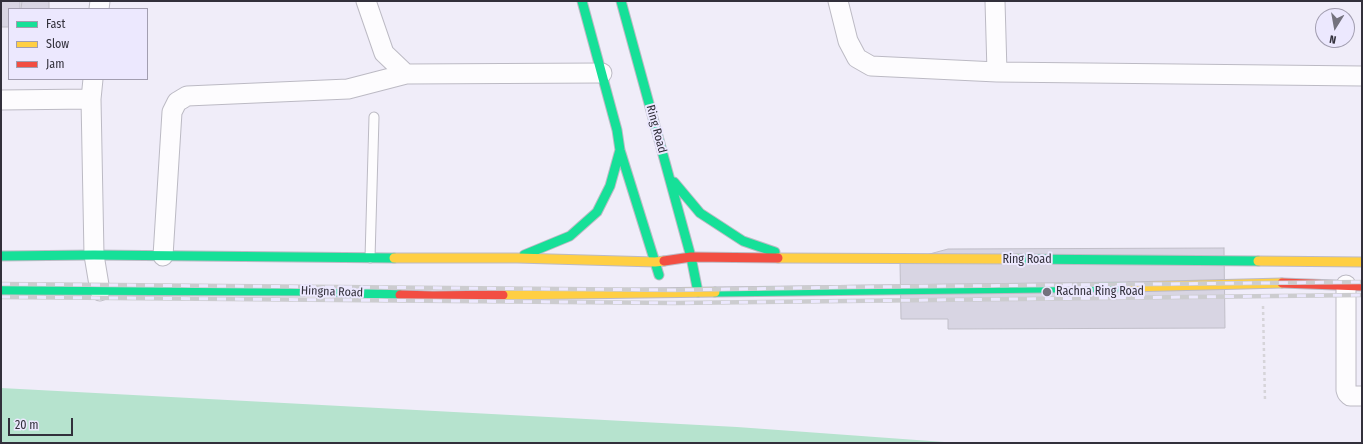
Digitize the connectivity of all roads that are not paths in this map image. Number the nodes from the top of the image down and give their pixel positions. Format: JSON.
{"nodes":[{"id":1,"x":366,"y":1,"type":"edge"},
{"id":2,"x":582,"y":1,"type":"edge"},
{"id":3,"x":621,"y":1,"type":"edge"},
{"id":4,"x":838,"y":1,"type":"edge"},
{"id":5,"x":994,"y":1,"type":"edge"},
{"id":6,"x":997,"y":72,"type":"junction"},
{"id":7,"x":602,"y":73,"type":"junction"},
{"id":8,"x":406,"y":74,"type":"junction"},
{"id":9,"x":1362,"y":76,"type":"edge"},
{"id":10,"x":93,"y":80,"type":"edge"},
{"id":11,"x":91,"y":99,"type":"junction"},
{"id":12,"x":1,"y":100,"type":"edge"},
{"id":13,"x":374,"y":117,"type":"dead end"},
{"id":14,"x":620,"y":150,"type":"junction"},
{"id":15,"x":669,"y":177,"type":"junction"},
{"id":16,"x":94,"y":255,"type":"junction"},
{"id":17,"x":1,"y":256,"type":"edge"},
{"id":18,"x":163,"y":256,"type":"junction"},
{"id":19,"x":691,"y":257,"type":"junction"},
{"id":20,"x":370,"y":258,"type":"junction"},
{"id":21,"x":517,"y":258,"type":"junction"},
{"id":22,"x":791,"y":258,"type":"junction"},
{"id":23,"x":656,"y":262,"type":"junction"},
{"id":24,"x":1362,"y":262,"type":"edge"},
{"id":25,"x":1354,"y":285,"type":"edge"},
{"id":26,"x":1,"y":290,"type":"edge"},
{"id":27,"x":100,"y":291,"type":"junction"},
{"id":28,"x":698,"y":292,"type":"junction"},
{"id":29,"x":664,"y":293,"type":"junction"},
{"id":30,"x":1362,"y":396,"type":"edge"}],
"edges":[{"from":1,"to":8,"type":"street"},
{"from":2,"to":7,"type":"main road"},
{"from":3,"to":15,"type":"main road","name":"Ring Road"},
{"from":4,"to":6,"type":"street"},
{"from":5,"to":6,"type":"street"},
{"from":6,"to":9,"type":"street"},
{"from":7,"to":8,"type":"street"},
{"from":7,"to":14,"type":"main road"},
{"from":8,"to":18,"type":"street"},
{"from":10,"to":11,"type":"street"},
{"from":11,"to":12,"type":"street"},
{"from":11,"to":16,"type":"street"},
{"from":13,"to":20,"type":"lane"},
{"from":14,"to":21,"type":"main road"},
{"from":14,"to":23,"type":"main road"},
{"from":15,"to":19,"type":"main road","name":"Ring Road"},
{"from":15,"to":22,"type":"main road"},
{"from":16,"to":17,"type":"main road"},
{"from":16,"to":18,"type":"main road"},
{"from":16,"to":27,"type":"street"},
{"from":18,"to":20,"type":"main road"},
{"from":19,"to":22,"type":"main road","name":"Ring Road"},
{"from":19,"to":23,"type":"main road"},
{"from":19,"to":28,"type":"main road","name":"Ring Road"},
{"from":20,"to":21,"type":"main road"},
{"from":21,"to":23,"type":"main road"},
{"from":22,"to":24,"type":"main road","name":"Ring Road"},
{"from":23,"to":29,"type":"main road"},
{"from":25,"to":28,"type":"main road","name":"Hingna Road"},
{"from":25,"to":30,"type":"street"},
{"from":26,"to":27,"type":"main road","name":"Hingna Road"},
{"from":27,"to":29,"type":"main road","name":"Hingna Road"},
{"from":28,"to":29,"type":"main road","name":"Hingna Road"}]}
